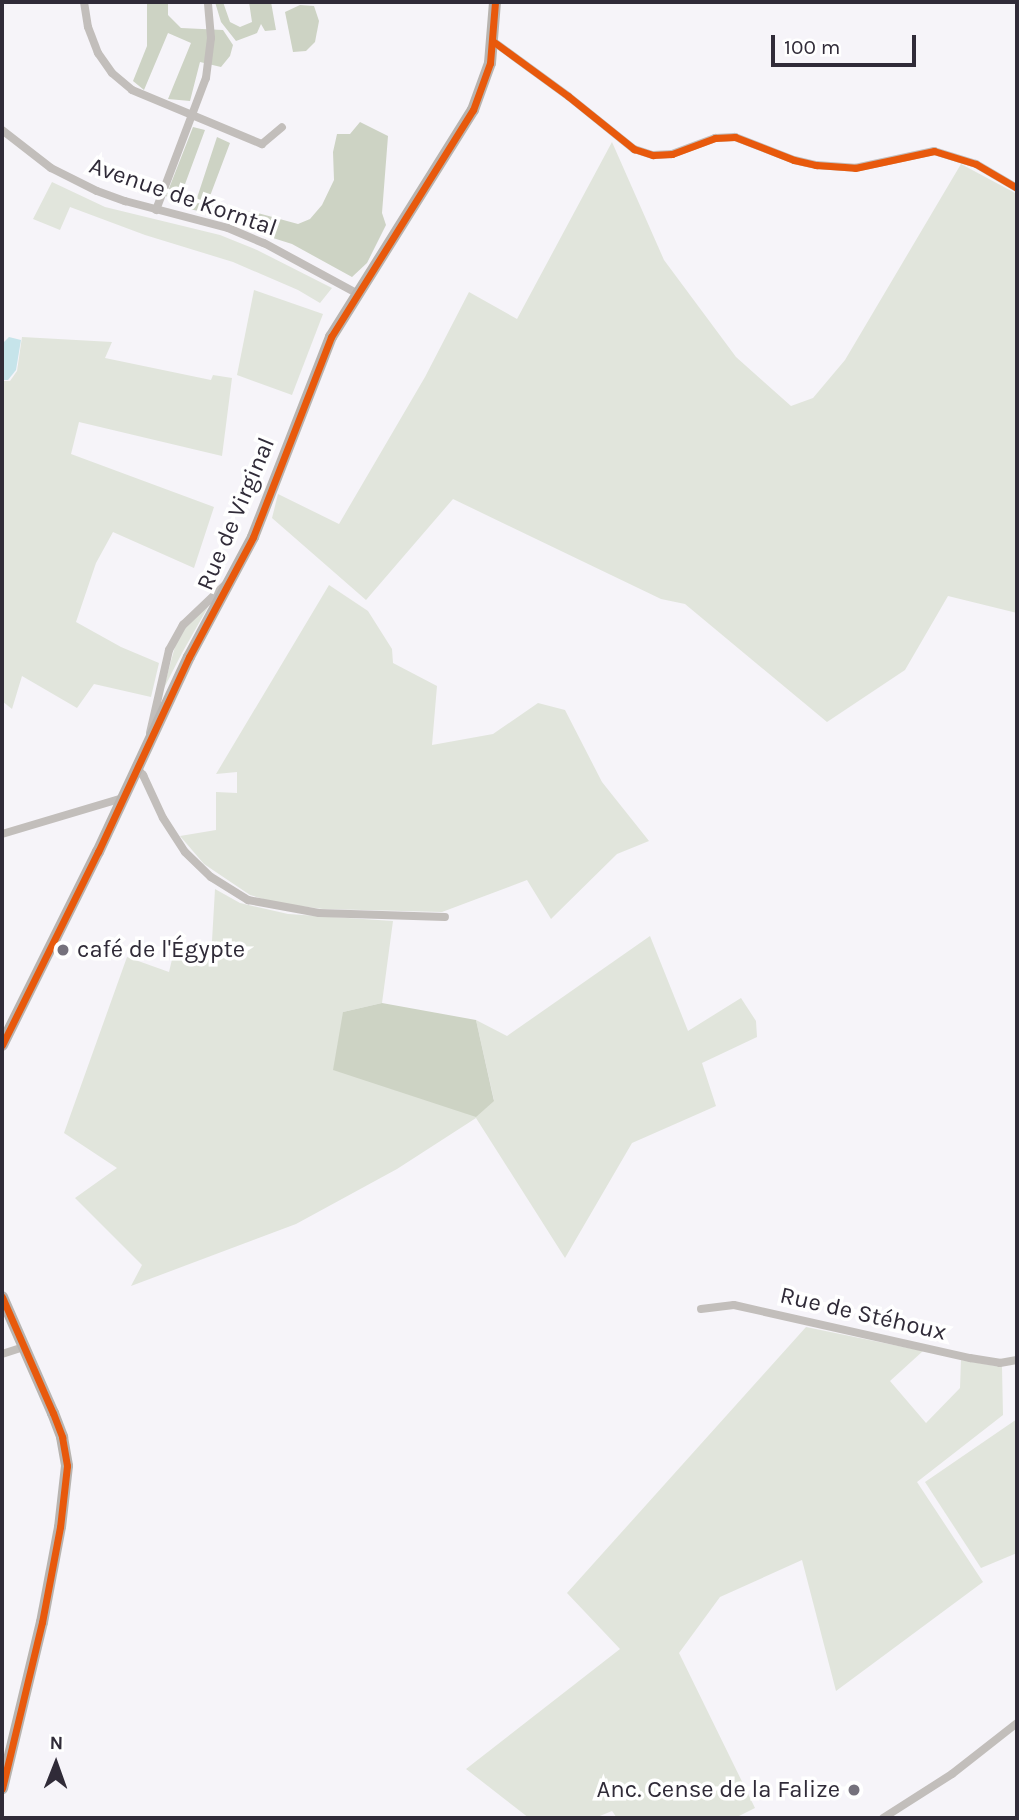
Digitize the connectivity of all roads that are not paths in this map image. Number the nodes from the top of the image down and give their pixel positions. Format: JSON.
{"nodes":[{"id":1,"x":84,"y":2,"type":"edge"},
{"id":2,"x":208,"y":2,"type":"edge"},
{"id":3,"x":495,"y":2,"type":"edge"},
{"id":4,"x":494,"y":42,"type":"junction"},
{"id":5,"x":193,"y":117,"type":"junction"},
{"id":6,"x":282,"y":127,"type":"dead end"},
{"id":7,"x":2,"y":130,"type":"edge"},
{"id":8,"x":1017,"y":188,"type":"edge"},
{"id":9,"x":156,"y":210,"type":"junction"},
{"id":10,"x":356,"y":293,"type":"junction"},
{"id":11,"x":233,"y":579,"type":"junction"},
{"id":12,"x":148,"y":741,"type":"junction"},
{"id":13,"x":136,"y":767,"type":"junction"},
{"id":14,"x":123,"y":798,"type":"junction"},
{"id":15,"x":2,"y":834,"type":"edge"},
{"id":16,"x":445,"y":917,"type":"dead end"},
{"id":17,"x":2,"y":1045,"type":"edge"},
{"id":18,"x":2,"y":1297,"type":"edge"},
{"id":19,"x":701,"y":1309,"type":"dead end"},
{"id":20,"x":23,"y":1347,"type":"junction"},
{"id":21,"x":2,"y":1354,"type":"edge"},
{"id":22,"x":1017,"y":1360,"type":"edge"},
{"id":23,"x":1017,"y":1723,"type":"edge"},
{"id":24,"x":2,"y":1788,"type":"edge"},
{"id":25,"x":883,"y":1818,"type":"edge"}],
"edges":[{"from":1,"to":5,"type":"street"},
{"from":2,"to":5,"type":"street"},
{"from":3,"to":4,"type":"street","name":"Rue de Virginal"},
{"from":4,"to":8,"type":"street"},
{"from":4,"to":10,"type":"street","name":"Rue de Virginal"},
{"from":5,"to":6,"type":"street"},
{"from":5,"to":9,"type":"street"},
{"from":7,"to":9,"type":"street","name":"Avenue de Korntal"},
{"from":9,"to":10,"type":"street","name":"Avenue de Korntal"},
{"from":10,"to":11,"type":"street","name":"Rue de Virginal"},
{"from":11,"to":12,"type":"street","name":"Rue de Virginal"},
{"from":11,"to":12,"type":"street"},
{"from":12,"to":13,"type":"street","name":"Rue de Virginal"},
{"from":13,"to":14,"type":"street","name":"Rue de Virginal"},
{"from":13,"to":16,"type":"street"},
{"from":14,"to":15,"type":"street"},
{"from":14,"to":17,"type":"street","name":"Rue de Virginal"},
{"from":18,"to":20,"type":"street"},
{"from":19,"to":22,"type":"street","name":"Rue de Stéhoux"},
{"from":20,"to":21,"type":"street"},
{"from":20,"to":24,"type":"street"},
{"from":23,"to":25,"type":"street"}]}
